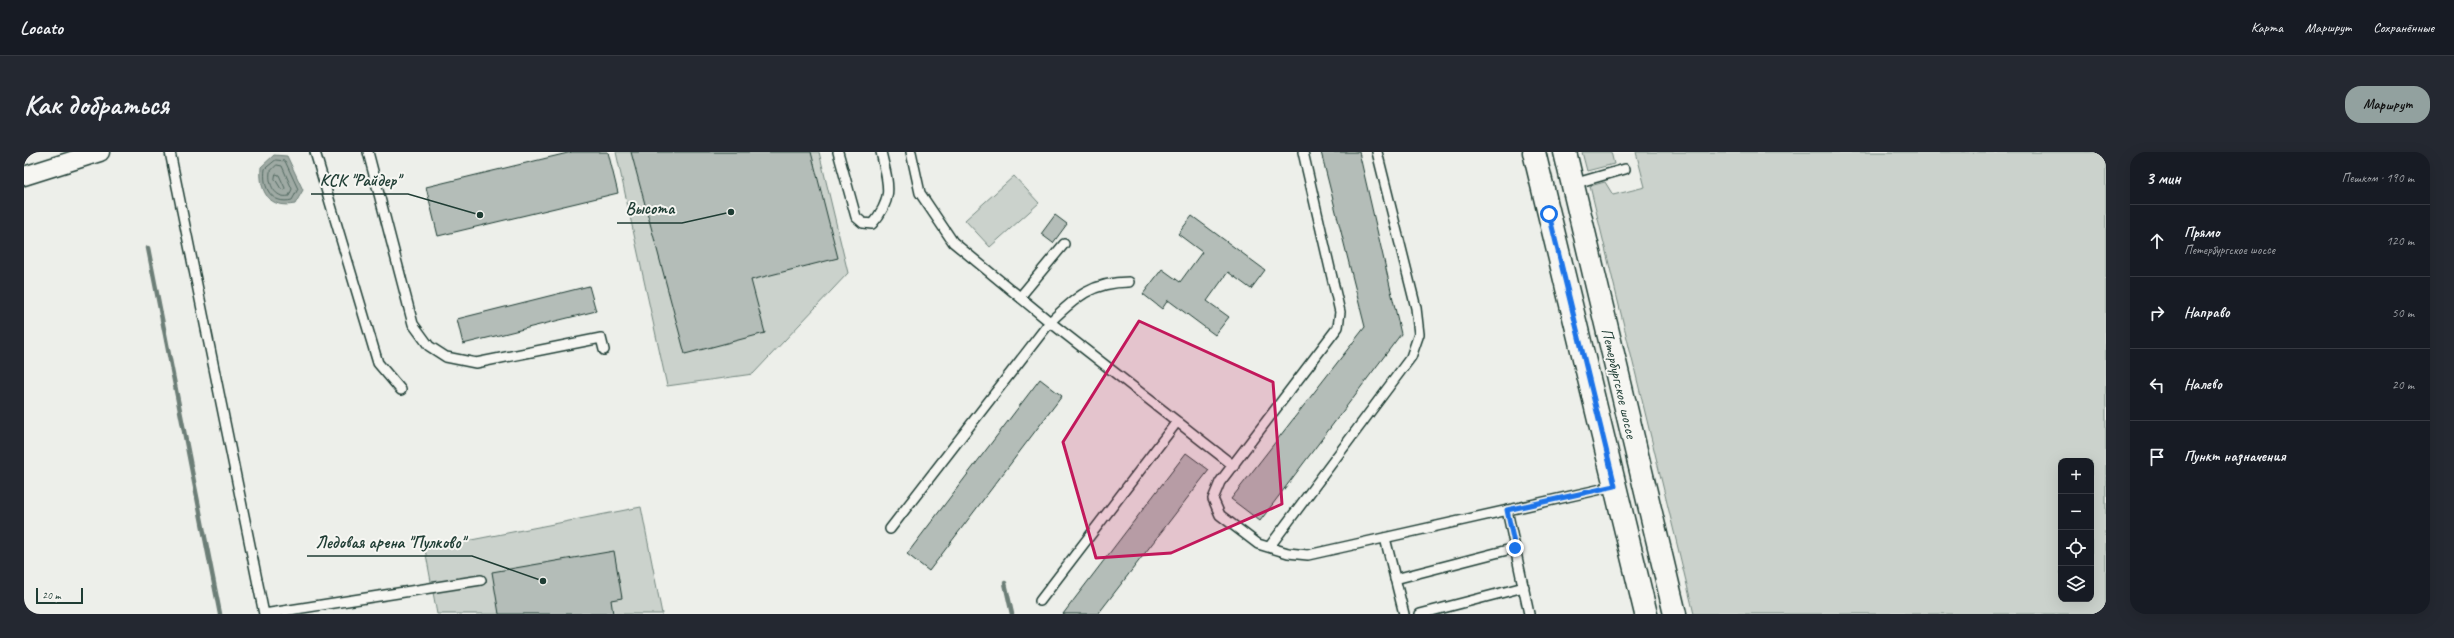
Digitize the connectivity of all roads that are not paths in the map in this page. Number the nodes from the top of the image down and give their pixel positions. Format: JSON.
{"nodes":[{"id":1,"x":100,"y":152,"type":"edge"},
{"id":2,"x":170,"y":152,"type":"edge"},
{"id":3,"x":315,"y":152,"type":"edge"},
{"id":4,"x":368,"y":152,"type":"edge"},
{"id":5,"x":838,"y":152,"type":"edge"},
{"id":6,"x":881,"y":152,"type":"edge"},
{"id":7,"x":911,"y":152,"type":"edge"},
{"id":8,"x":1303,"y":152,"type":"edge"},
{"id":9,"x":1377,"y":152,"type":"edge"},
{"id":10,"x":1534,"y":152,"type":"edge"},
{"id":11,"x":1565,"y":152,"type":"edge"},
{"id":12,"x":1625,"y":169,"type":"dead end"},
{"id":13,"x":24,"y":176,"type":"edge"},
{"id":14,"x":1573,"y":184,"type":"junction"},
{"id":15,"x":1064,"y":244,"type":"dead end"},
{"id":16,"x":1129,"y":282,"type":"dead end"},
{"id":17,"x":1020,"y":298,"type":"junction"},
{"id":18,"x":1050,"y":322,"type":"junction"},
{"id":19,"x":604,"y":350,"type":"dead end"},
{"id":20,"x":401,"y":390,"type":"dead end"},
{"id":21,"x":1176,"y":423,"type":"junction"},
{"id":22,"x":1234,"y":466,"type":"junction"},
{"id":23,"x":1615,"y":486,"type":"junction"},
{"id":24,"x":1507,"y":510,"type":"junction"},
{"id":25,"x":890,"y":529,"type":"dead end"},
{"id":26,"x":1384,"y":538,"type":"junction"},
{"id":27,"x":1270,"y":546,"type":"junction"},
{"id":28,"x":1515,"y":548,"type":"junction"},
{"id":29,"x":1395,"y":579,"type":"junction"},
{"id":30,"x":481,"y":580,"type":"dead end"},
{"id":31,"x":1524,"y":587,"type":"junction"},
{"id":32,"x":1040,"y":601,"type":"dead end"},
{"id":33,"x":1404,"y":614,"type":"edge"},
{"id":34,"x":1420,"y":614,"type":"edge"},
{"id":35,"x":1529,"y":614,"type":"edge"},
{"id":36,"x":1646,"y":614,"type":"edge"},
{"id":37,"x":1675,"y":614,"type":"edge"}],
"edges":[{"from":1,"to":13,"type":"street"},
{"from":2,"to":30,"type":"lane"},
{"from":3,"to":20,"type":"lane"},
{"from":4,"to":19,"type":"lane"},
{"from":5,"to":6,"type":"lane"},
{"from":7,"to":17,"type":"lane"},
{"from":8,"to":22,"type":"lane"},
{"from":9,"to":27,"type":"lane"},
{"from":10,"to":23,"type":"main road","name":"Петербургское шоссе"},
{"from":11,"to":14,"type":"main road","name":"Петербургское шоссе"},
{"from":12,"to":14,"type":"lane"},
{"from":14,"to":37,"type":"main road","name":"Петербургское шоссе"},
{"from":15,"to":17,"type":"lane"},
{"from":16,"to":18,"type":"lane"},
{"from":17,"to":18,"type":"lane"},
{"from":18,"to":21,"type":"lane"},
{"from":18,"to":25,"type":"lane"},
{"from":21,"to":22,"type":"lane"},
{"from":21,"to":32,"type":"lane"},
{"from":22,"to":27,"type":"lane"},
{"from":23,"to":24,"type":"lane"},
{"from":23,"to":36,"type":"main road","name":"Петербургское шоссе"},
{"from":24,"to":26,"type":"lane"},
{"from":24,"to":28,"type":"lane"},
{"from":26,"to":27,"type":"lane"},
{"from":26,"to":29,"type":"lane"},
{"from":28,"to":29,"type":"lane"},
{"from":28,"to":31,"type":"lane"},
{"from":29,"to":33,"type":"lane"},
{"from":31,"to":34,"type":"lane"},
{"from":31,"to":35,"type":"lane"}]}
